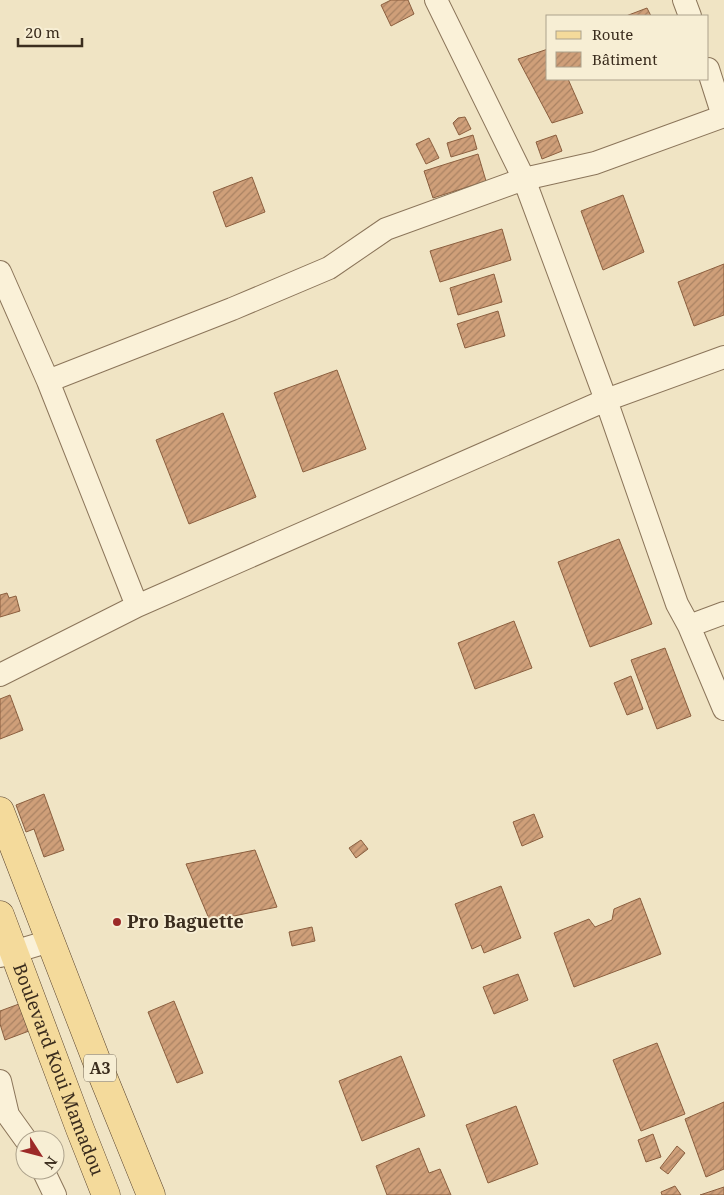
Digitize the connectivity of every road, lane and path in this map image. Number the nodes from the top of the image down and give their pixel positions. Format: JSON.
{"nodes":[{"id":1,"x":436,"y":0,"type":"edge"},
{"id":2,"x":684,"y":0,"type":"edge"},
{"id":3,"x":690,"y":15,"type":"edge"},
{"id":4,"x":709,"y":72,"type":"edge"},
{"id":5,"x":723,"y":116,"type":"edge"},
{"id":6,"x":524,"y":179,"type":"junction"},
{"id":7,"x":0,"y":272,"type":"edge"},
{"id":8,"x":724,"y":358,"type":"edge"},
{"id":9,"x":48,"y":381,"type":"junction"},
{"id":10,"x":606,"y":400,"type":"junction"},
{"id":11,"x":137,"y":606,"type":"junction"},
{"id":12,"x":724,"y":612,"type":"edge"},
{"id":13,"x":689,"y":626,"type":"junction"},
{"id":14,"x":0,"y":675,"type":"edge"},
{"id":15,"x":724,"y":709,"type":"edge"},
{"id":16,"x":0,"y":811,"type":"edge"},
{"id":17,"x":0,"y":915,"type":"edge"},
{"id":18,"x":50,"y":941,"type":"junction"},
{"id":19,"x":7,"y":953,"type":"edge"},
{"id":20,"x":0,"y":1081,"type":"edge"},
{"id":21,"x":19,"y":1130,"type":"edge"},
{"id":22,"x":48,"y":1180,"type":"edge"},
{"id":23,"x":55,"y":1195,"type":"edge"},
{"id":24,"x":106,"y":1195,"type":"edge"},
{"id":25,"x":151,"y":1195,"type":"edge"}],
"edges":[{"from":1,"to":6,"type":"street"},
{"from":2,"to":3,"type":"street"},
{"from":4,"to":5,"type":"street"},
{"from":5,"to":6,"type":"street"},
{"from":6,"to":9,"type":"street"},
{"from":6,"to":10,"type":"street"},
{"from":7,"to":9,"type":"street"},
{"from":8,"to":10,"type":"street"},
{"from":9,"to":11,"type":"street"},
{"from":10,"to":11,"type":"street"},
{"from":10,"to":13,"type":"street"},
{"from":11,"to":14,"type":"street"},
{"from":12,"to":13,"type":"street"},
{"from":13,"to":15,"type":"street"},
{"from":16,"to":18,"type":"main road","number":"A3"},
{"from":17,"to":19,"type":"main road","name":"Boulevard Koui Mamadou","number":"A3"},
{"from":18,"to":19,"type":"street"},
{"from":18,"to":25,"type":"main road","number":"A3"},
{"from":19,"to":24,"type":"main road","name":"Boulevard Koui Mamadou","number":"A3"},
{"from":20,"to":21,"type":"street"},
{"from":22,"to":23,"type":"street"}]}
